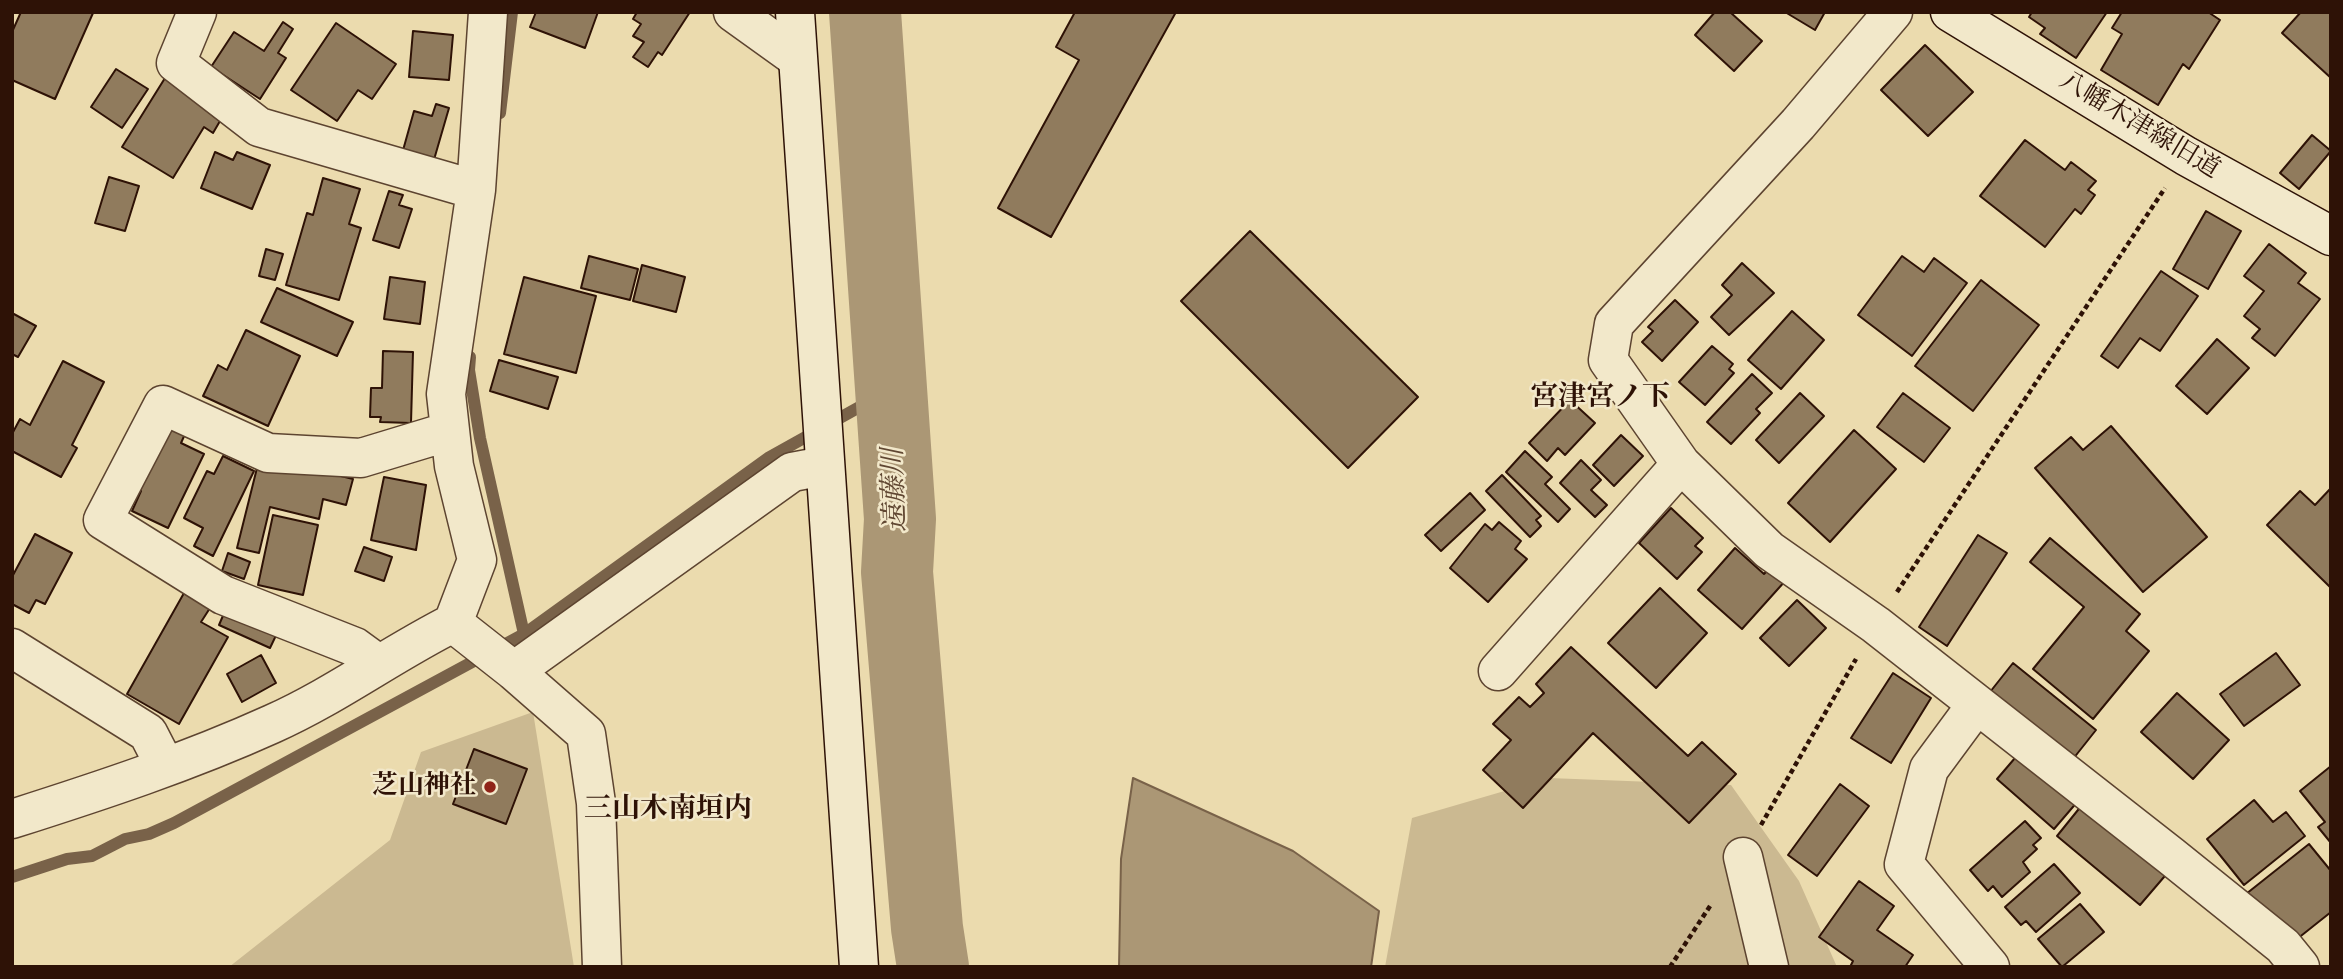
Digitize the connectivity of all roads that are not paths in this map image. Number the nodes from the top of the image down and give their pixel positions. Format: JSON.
{"nodes":[{"id":1,"x":197,"y":12,"type":"edge"},
{"id":2,"x":488,"y":12,"type":"edge"},
{"id":3,"x":733,"y":12,"type":"edge"},
{"id":4,"x":794,"y":12,"type":"edge"},
{"id":5,"x":1893,"y":12,"type":"edge"},
{"id":6,"x":1950,"y":12,"type":"edge"},
{"id":7,"x":797,"y":58,"type":"junction"},
{"id":8,"x":476,"y":190,"type":"junction"},
{"id":9,"x":2331,"y":236,"type":"edge"},
{"id":10,"x":450,"y":431,"type":"junction"},
{"id":11,"x":1681,"y":464,"type":"junction"},
{"id":12,"x":824,"y":466,"type":"junction"},
{"id":13,"x":459,"y":629,"type":"junction"},
{"id":14,"x":12,"y":648,"type":"edge"},
{"id":15,"x":377,"y":663,"type":"junction"},
{"id":16,"x":507,"y":666,"type":"junction"},
{"id":17,"x":1498,"y":671,"type":"dead end"},
{"id":18,"x":1977,"y":704,"type":"junction"},
{"id":19,"x":165,"y":766,"type":"junction"},
{"id":20,"x":12,"y":819,"type":"edge"},
{"id":21,"x":1743,"y":857,"type":"road end"},
{"id":22,"x":602,"y":967,"type":"edge"},
{"id":23,"x":859,"y":967,"type":"edge"},
{"id":24,"x":1769,"y":967,"type":"edge"},
{"id":25,"x":1990,"y":967,"type":"edge"},
{"id":26,"x":2300,"y":967,"type":"edge"}],
"edges":[{"from":1,"to":8,"type":"street"},
{"from":2,"to":8,"type":"street"},
{"from":3,"to":7,"type":"street"},
{"from":4,"to":7,"type":"street"},
{"from":5,"to":11,"type":"street"},
{"from":6,"to":9,"type":"street","name":"八幡木津線旧道"},
{"from":7,"to":12,"type":"street"},
{"from":8,"to":10,"type":"street"},
{"from":10,"to":13,"type":"street"},
{"from":10,"to":15,"type":"street"},
{"from":11,"to":17,"type":"street"},
{"from":11,"to":18,"type":"street"},
{"from":12,"to":16,"type":"street"},
{"from":12,"to":23,"type":"street"},
{"from":13,"to":15,"type":"street"},
{"from":13,"to":16,"type":"street"},
{"from":14,"to":19,"type":"street"},
{"from":15,"to":19,"type":"street"},
{"from":16,"to":22,"type":"street"},
{"from":18,"to":25,"type":"street"},
{"from":18,"to":26,"type":"street"},
{"from":19,"to":20,"type":"street"},
{"from":21,"to":24,"type":"street"}]}
